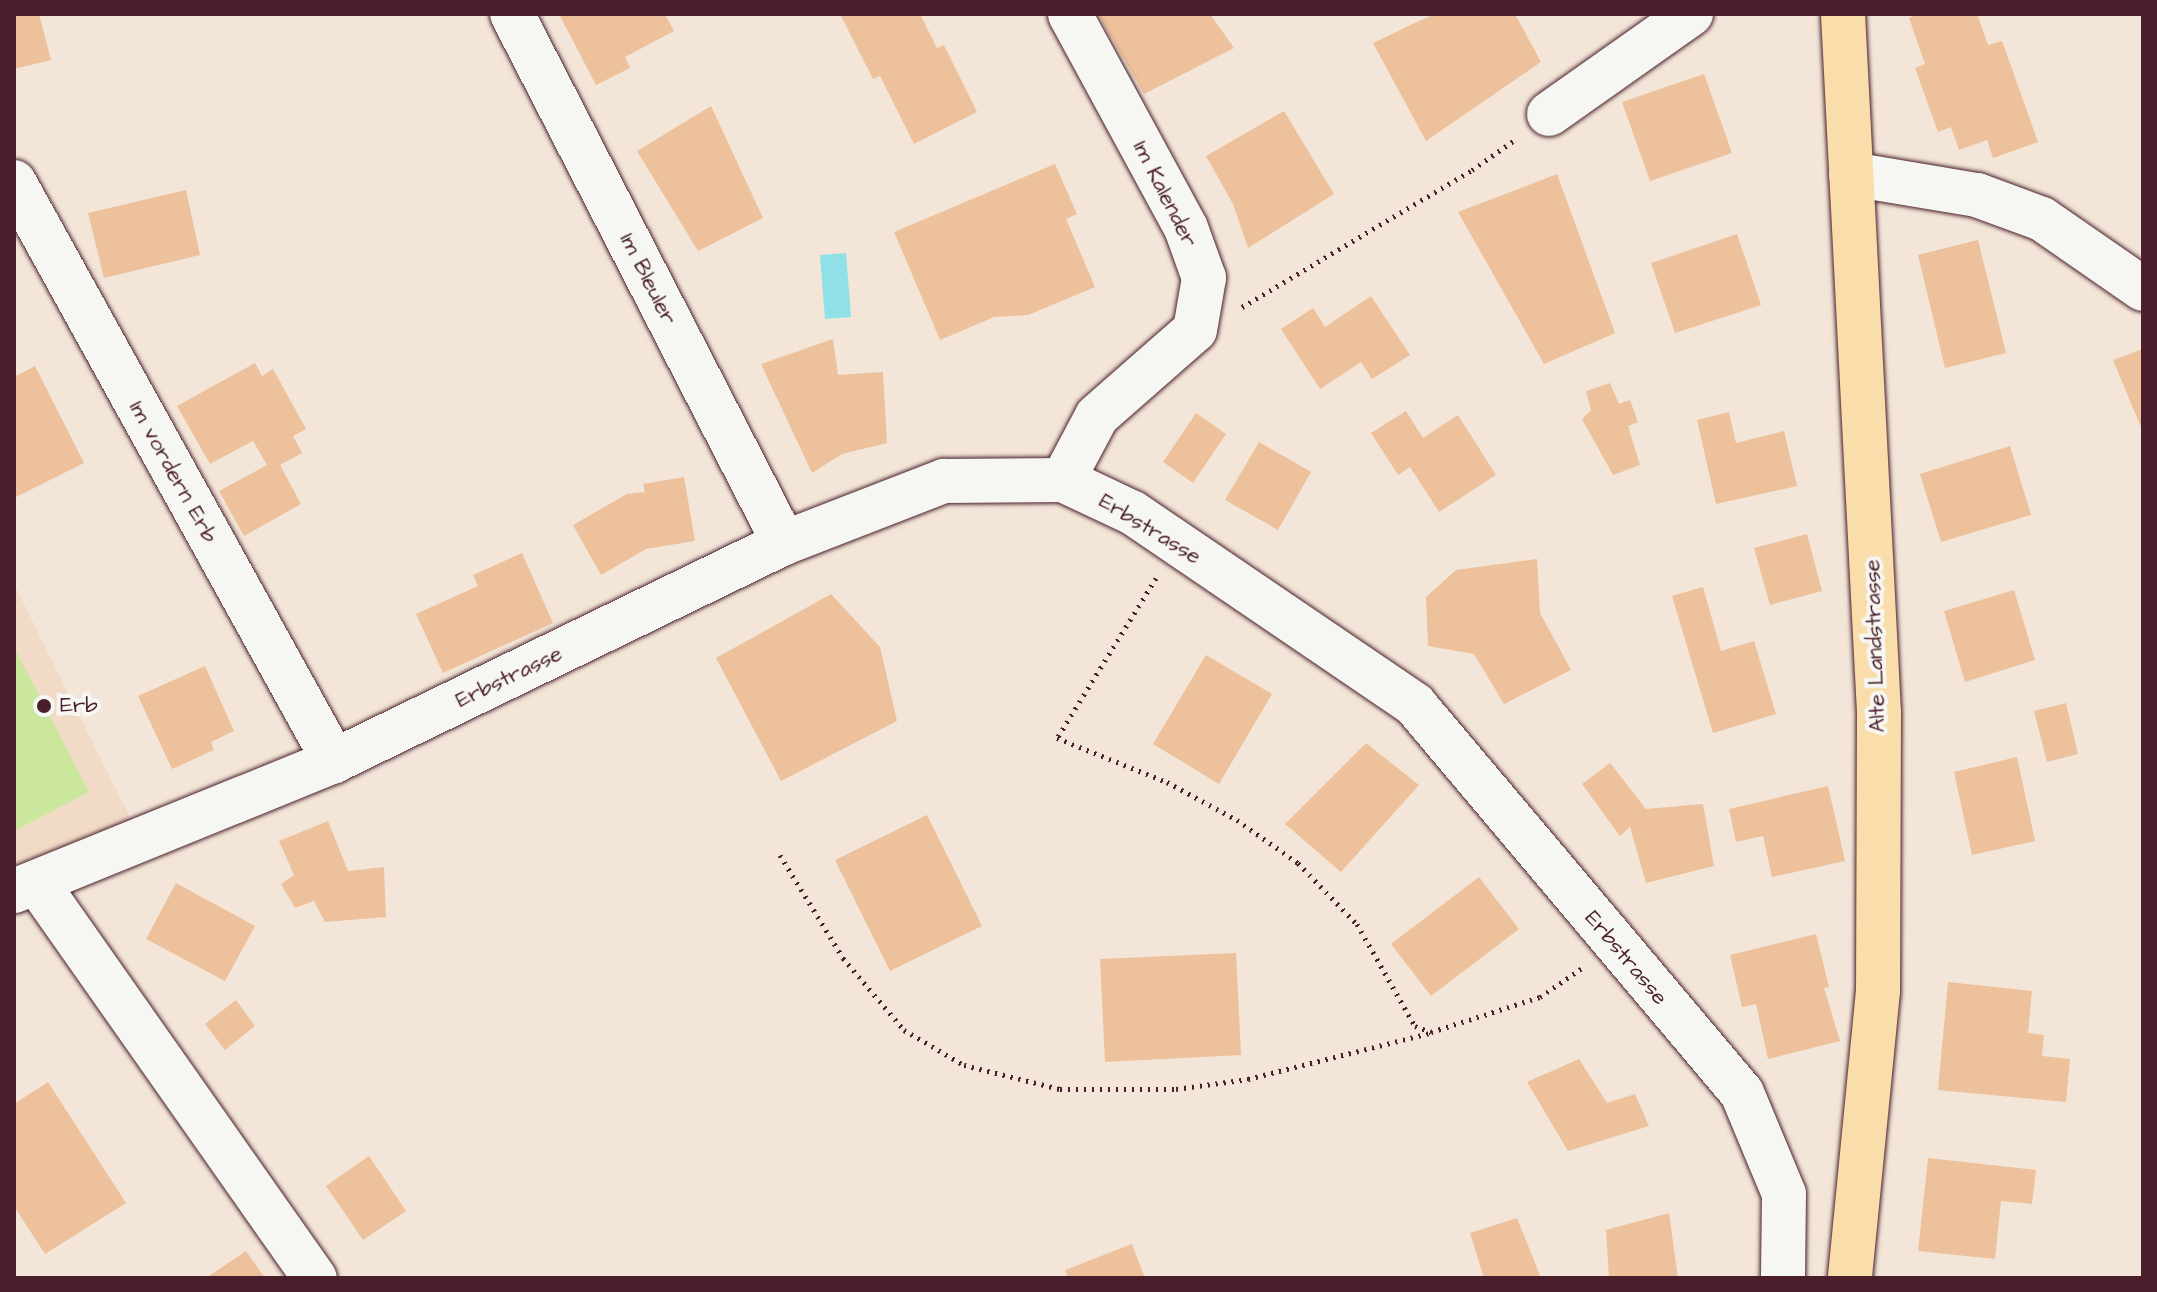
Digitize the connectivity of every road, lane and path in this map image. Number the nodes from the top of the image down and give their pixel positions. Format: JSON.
{"nodes":[{"id":1,"x":512,"y":14,"type":"edge"},
{"id":2,"x":1070,"y":14,"type":"edge"},
{"id":3,"x":1691,"y":14,"type":"edge"},
{"id":4,"x":1843,"y":14,"type":"edge"},
{"id":5,"x":1549,"y":114,"type":"joint"},
{"id":6,"x":1851,"y":174,"type":"junction"},
{"id":7,"x":14,"y":182,"type":"edge"},
{"id":8,"x":2143,"y":289,"type":"edge"},
{"id":9,"x":1233,"y":312,"type":"dead end"},
{"id":10,"x":1063,"y":480,"type":"junction"},
{"id":11,"x":784,"y":543,"type":"junction"},
{"id":12,"x":1177,"y":543,"type":"junction"},
{"id":13,"x":334,"y":761,"type":"junction"},
{"id":14,"x":780,"y":855,"type":"dead end"},
{"id":15,"x":26,"y":887,"type":"edge"},
{"id":16,"x":1615,"y":944,"type":"junction"},
{"id":17,"x":1431,"y":1032,"type":"junction"},
{"id":18,"x":315,"y":1278,"type":"edge"},
{"id":19,"x":1783,"y":1278,"type":"edge"},
{"id":20,"x":1850,"y":1278,"type":"edge"}],
"edges":[{"from":1,"to":11,"type":"street","name":"Im Bleuler"},
{"from":2,"to":10,"type":"street","name":"Im Kalender"},
{"from":3,"to":5,"type":"street"},
{"from":4,"to":6,"type":"main road","name":"Alte Landstrasse"},
{"from":5,"to":9,"type":"path"},
{"from":6,"to":8,"type":"street"},
{"from":6,"to":20,"type":"main road","name":"Alte Landstrasse"},
{"from":7,"to":13,"type":"street","name":"Im vordern Erb"},
{"from":10,"to":11,"type":"street","name":"Erbstrasse"},
{"from":10,"to":12,"type":"street","name":"Erbstrasse"},
{"from":11,"to":13,"type":"street","name":"Erbstrasse"},
{"from":12,"to":16,"type":"street","name":"Erbstrasse"},
{"from":12,"to":17,"type":"path"},
{"from":13,"to":15,"type":"street","name":"Erbstrasse"},
{"from":14,"to":17,"type":"path"},
{"from":15,"to":18,"type":"street","name":"Erbstrasse"},
{"from":16,"to":17,"type":"path"},
{"from":16,"to":19,"type":"street","name":"Erbstrasse"}]}
